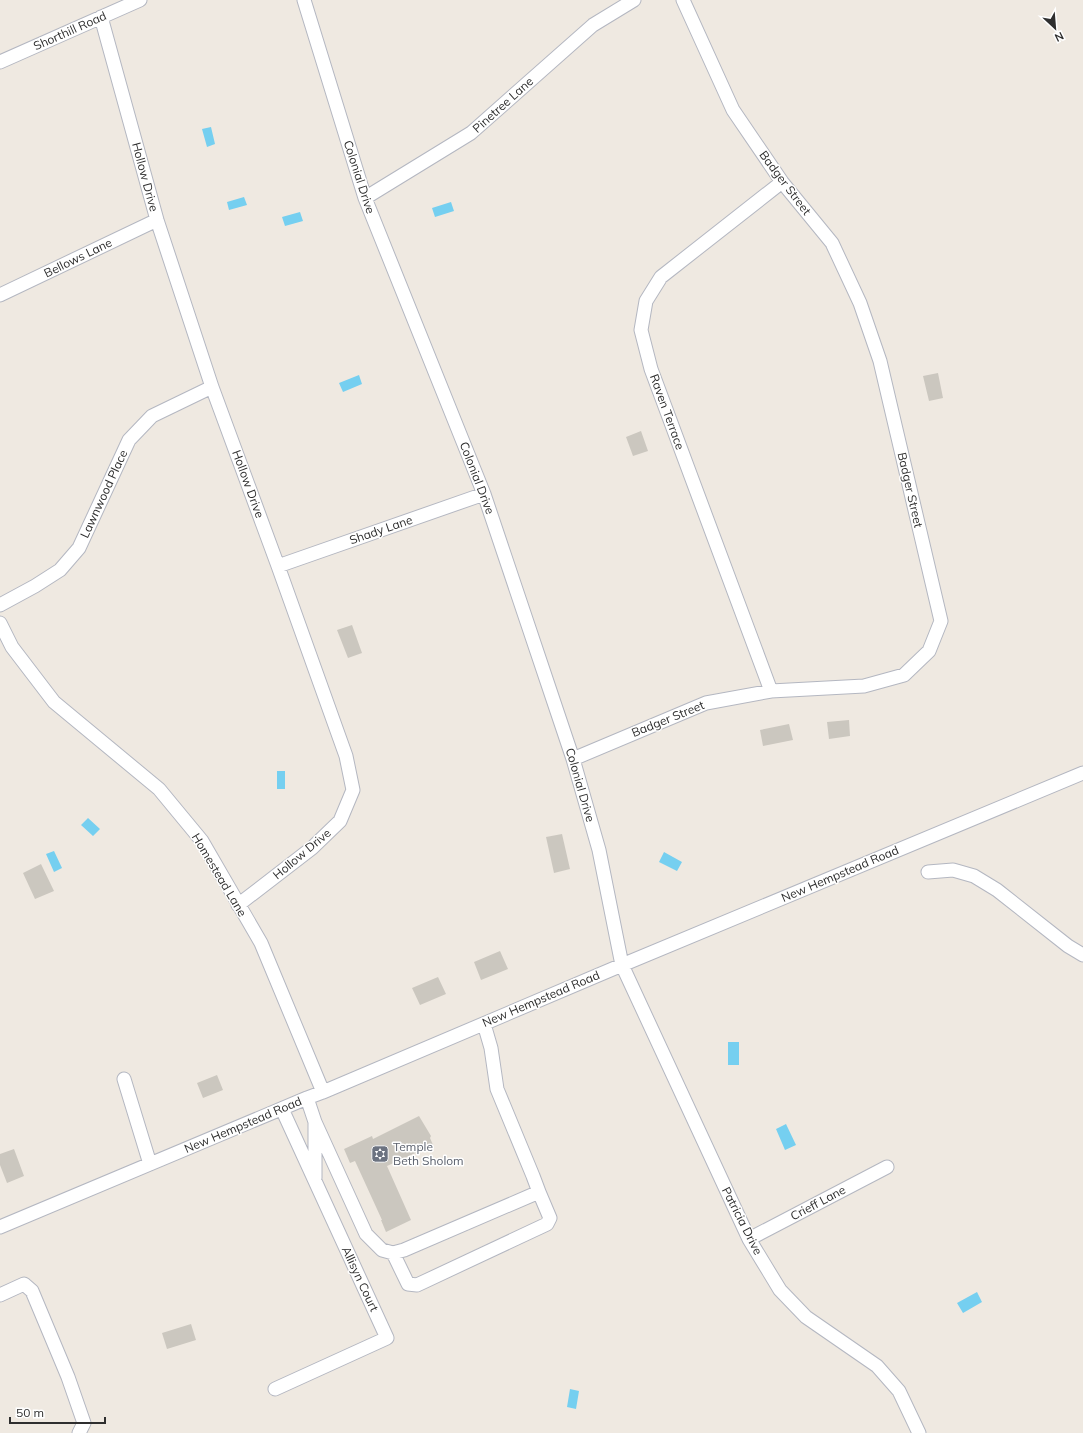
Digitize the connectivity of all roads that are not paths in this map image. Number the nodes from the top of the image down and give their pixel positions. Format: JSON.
{"nodes":[{"id":1,"x":140,"y":0,"type":"edge"},
{"id":2,"x":304,"y":0,"type":"edge"},
{"id":3,"x":634,"y":0,"type":"edge"},
{"id":4,"x":683,"y":0,"type":"edge"},
{"id":5,"x":101,"y":17,"type":"junction"},
{"id":6,"x":0,"y":62,"type":"edge"},
{"id":7,"x":782,"y":182,"type":"junction"},
{"id":8,"x":365,"y":198,"type":"junction"},
{"id":9,"x":157,"y":220,"type":"junction"},
{"id":10,"x":0,"y":295,"type":"edge"},
{"id":11,"x":212,"y":387,"type":"junction"},
{"id":12,"x":484,"y":494,"type":"junction"},
{"id":13,"x":278,"y":566,"type":"junction"},
{"id":14,"x":0,"y":605,"type":"edge"},
{"id":15,"x":0,"y":622,"type":"edge"},
{"id":16,"x":771,"y":691,"type":"junction"},
{"id":17,"x":573,"y":759,"type":"junction"},
{"id":18,"x":1083,"y":773,"type":"edge"},
{"id":19,"x":928,"y":872,"type":"dead end"},
{"id":20,"x":238,"y":905,"type":"junction"},
{"id":21,"x":1083,"y":955,"type":"edge"},
{"id":22,"x":622,"y":965,"type":"junction"},
{"id":23,"x":484,"y":1024,"type":"junction"},
{"id":24,"x":124,"y":1079,"type":"dead end"},
{"id":25,"x":323,"y":1092,"type":"junction"},
{"id":26,"x":307,"y":1098,"type":"junction"},
{"id":27,"x":282,"y":1109,"type":"junction"},
{"id":28,"x":314,"y":1122,"type":"junction"},
{"id":29,"x":150,"y":1164,"type":"junction"},
{"id":30,"x":887,"y":1167,"type":"dead end"},
{"id":31,"x":315,"y":1184,"type":"junction"},
{"id":32,"x":539,"y":1192,"type":"junction"},
{"id":33,"x":0,"y":1227,"type":"edge"},
{"id":34,"x":749,"y":1239,"type":"junction"},
{"id":35,"x":393,"y":1253,"type":"junction"},
{"id":36,"x":0,"y":1295,"type":"edge"},
{"id":37,"x":275,"y":1389,"type":"dead end"},
{"id":38,"x":79,"y":1433,"type":"edge"},
{"id":39,"x":920,"y":1433,"type":"edge"}],
"edges":[{"from":1,"to":5,"type":"street","name":"Shorthill Road"},
{"from":2,"to":8,"type":"street","name":"Colonial Drive"},
{"from":3,"to":8,"type":"street","name":"Pinetree Lane"},
{"from":4,"to":7,"type":"street","name":"Badger Street"},
{"from":5,"to":6,"type":"street","name":"Shorthill Road"},
{"from":5,"to":9,"type":"street","name":"Hollow Drive"},
{"from":7,"to":16,"type":"street","name":"Raven Terrace"},
{"from":7,"to":16,"type":"street","name":"Badger Street"},
{"from":8,"to":12,"type":"street","name":"Colonial Drive"},
{"from":9,"to":10,"type":"street","name":"Bellows Lane"},
{"from":9,"to":11,"type":"street","name":"Hollow Drive"},
{"from":11,"to":13,"type":"street","name":"Hollow Drive"},
{"from":11,"to":14,"type":"street","name":"Lawnwood Place"},
{"from":12,"to":13,"type":"street","name":"Shady Lane"},
{"from":12,"to":17,"type":"street","name":"Colonial Drive"},
{"from":13,"to":20,"type":"street","name":"Hollow Drive"},
{"from":15,"to":20,"type":"street","name":"Homestead Lane"},
{"from":16,"to":17,"type":"street","name":"Badger Street"},
{"from":17,"to":22,"type":"street","name":"Colonial Drive"},
{"from":18,"to":22,"type":"street","name":"New Hempstead Road"},
{"from":19,"to":21,"type":"street"},
{"from":20,"to":25,"type":"street","name":"Homestead Lane"},
{"from":22,"to":23,"type":"street","name":"New Hempstead Road"},
{"from":22,"to":34,"type":"street","name":"Patricia Drive"},
{"from":23,"to":25,"type":"street","name":"New Hempstead Road"},
{"from":23,"to":32,"type":"street"},
{"from":24,"to":29,"type":"street"},
{"from":25,"to":26,"type":"street","name":"New Hempstead Road"},
{"from":26,"to":27,"type":"street","name":"New Hempstead Road"},
{"from":26,"to":28,"type":"street"},
{"from":27,"to":29,"type":"street","name":"New Hempstead Road"},
{"from":27,"to":31,"type":"street","name":"Allisyn Court"},
{"from":28,"to":31,"type":"street"},
{"from":28,"to":35,"type":"street"},
{"from":29,"to":33,"type":"street","name":"New Hempstead Road"},
{"from":30,"to":34,"type":"street","name":"Crieff Lane"},
{"from":31,"to":37,"type":"street","name":"Allisyn Court"},
{"from":32,"to":35,"type":"street"},
{"from":32,"to":35,"type":"street"},
{"from":34,"to":39,"type":"street","name":"Patricia Drive"},
{"from":36,"to":38,"type":"street"}]}
